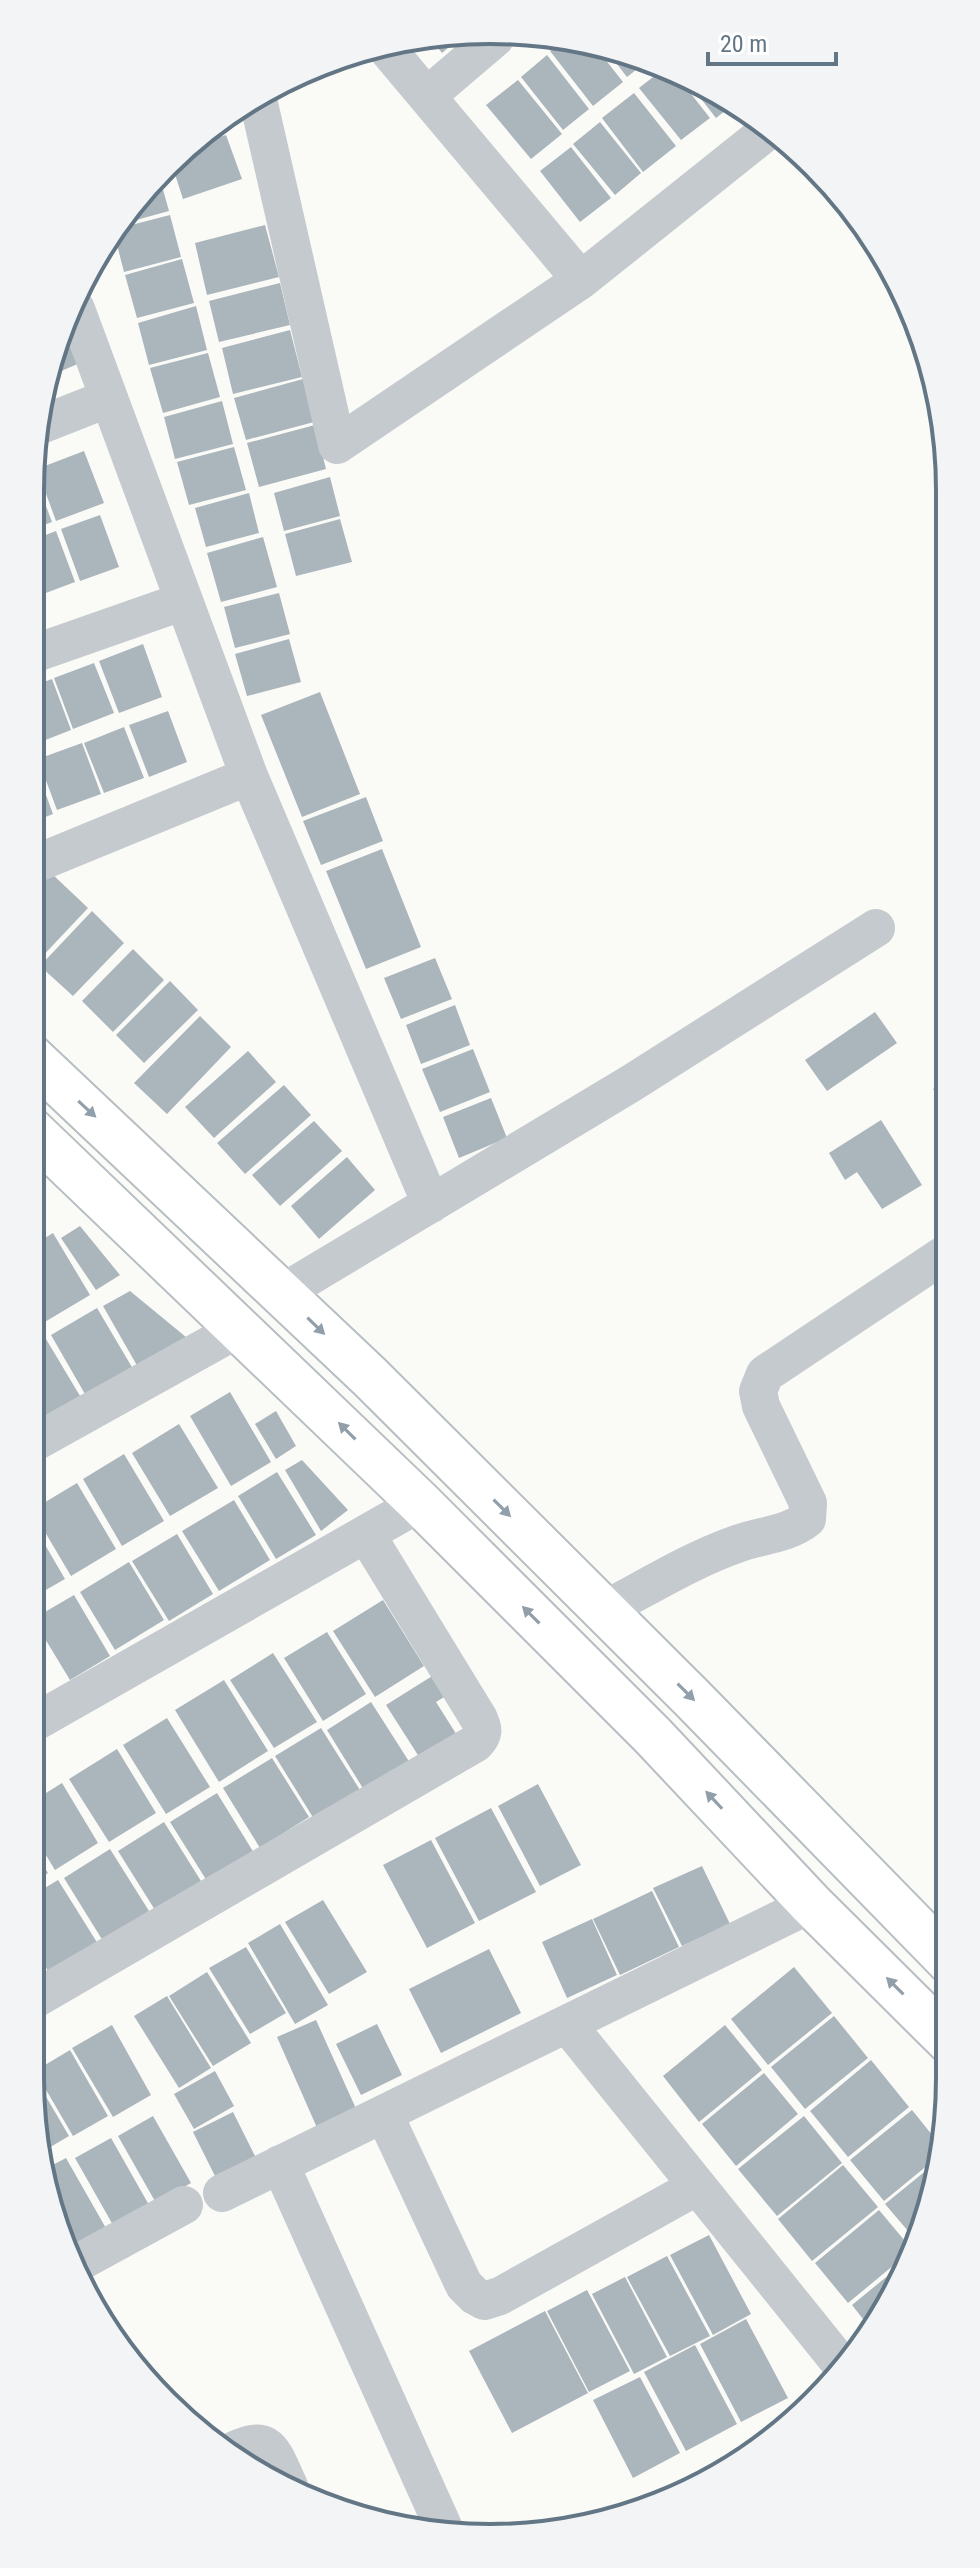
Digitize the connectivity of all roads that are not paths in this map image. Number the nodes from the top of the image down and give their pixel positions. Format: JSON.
{"nodes":[{"id":1,"x":488,"y":44,"type":"edge"},
{"id":2,"x":392,"y":55,"type":"edge"},
{"id":3,"x":427,"y":96,"type":"junction"},
{"id":4,"x":260,"y":108,"type":"edge"},
{"id":5,"x":762,"y":136,"type":"edge"},
{"id":6,"x":581,"y":280,"type":"junction"},
{"id":7,"x":79,"y":317,"type":"edge"},
{"id":8,"x":109,"y":398,"type":"junction"},
{"id":9,"x":50,"y":421,"type":"edge"},
{"id":10,"x":184,"y":601,"type":"junction"},
{"id":11,"x":44,"y":650,"type":"edge"},
{"id":12,"x":249,"y":776,"type":"junction"},
{"id":13,"x":44,"y":860,"type":"edge"},
{"id":14,"x":876,"y":928,"type":"dead end"},
{"id":15,"x":44,"y":1069,"type":"edge"},
{"id":16,"x":44,"y":1154,"type":"edge"},
{"id":17,"x":431,"y":1204,"type":"junction"},
{"id":18,"x":936,"y":1260,"type":"edge"},
{"id":19,"x":282,"y":1293,"type":"junction"},
{"id":20,"x":240,"y":1328,"type":"junction"},
{"id":21,"x":44,"y":1437,"type":"edge"},
{"id":22,"x":420,"y":1503,"type":"junction"},
{"id":23,"x":366,"y":1534,"type":"junction"},
{"id":24,"x":604,"y":1610,"type":"junction"},
{"id":25,"x":44,"y":1717,"type":"edge"},
{"id":26,"x":811,"y":1904,"type":"junction"},
{"id":27,"x":936,"y":1948,"type":"edge"},
{"id":28,"x":44,"y":1994,"type":"edge"},
{"id":29,"x":567,"y":2024,"type":"junction"},
{"id":30,"x":936,"y":2028,"type":"edge"},
{"id":31,"x":384,"y":2114,"type":"junction"},
{"id":32,"x":280,"y":2164,"type":"junction"},
{"id":33,"x":696,"y":2187,"type":"junction"},
{"id":34,"x":222,"y":2193,"type":"dead end"},
{"id":35,"x":184,"y":2205,"type":"dead end"},
{"id":36,"x":83,"y":2260,"type":"edge"},
{"id":37,"x":836,"y":2359,"type":"edge"},
{"id":38,"x":239,"y":2447,"type":"edge"},
{"id":39,"x":283,"y":2472,"type":"edge"},
{"id":40,"x":441,"y":2521,"type":"edge"}],
"edges":[{"from":1,"to":3,"type":"street"},
{"from":2,"to":3,"type":"street"},
{"from":3,"to":6,"type":"street"},
{"from":4,"to":6,"type":"street"},
{"from":5,"to":6,"type":"street"},
{"from":7,"to":8,"type":"street"},
{"from":8,"to":9,"type":"street"},
{"from":8,"to":10,"type":"street"},
{"from":10,"to":11,"type":"street"},
{"from":10,"to":12,"type":"street"},
{"from":12,"to":13,"type":"street"},
{"from":12,"to":17,"type":"street"},
{"from":14,"to":17,"type":"street"},
{"from":15,"to":19,"type":"main road","one_way":true},
{"from":16,"to":20,"type":"main road"},
{"from":17,"to":19,"type":"street"},
{"from":18,"to":24,"type":"street"},
{"from":19,"to":24,"type":"main road","one_way":true},
{"from":20,"to":21,"type":"street"},
{"from":22,"to":20,"type":"main road","one_way":true},
{"from":22,"to":23,"type":"street"},
{"from":26,"to":22,"type":"main road","one_way":true},
{"from":23,"to":25,"type":"street"},
{"from":23,"to":28,"type":"street"},
{"from":24,"to":27,"type":"main road","one_way":true},
{"from":26,"to":29,"type":"street"},
{"from":30,"to":26,"type":"main road","one_way":true},
{"from":29,"to":31,"type":"street"},
{"from":29,"to":33,"type":"street"},
{"from":31,"to":32,"type":"street"},
{"from":31,"to":33,"type":"street"},
{"from":32,"to":34,"type":"street"},
{"from":32,"to":40,"type":"street"},
{"from":33,"to":37,"type":"street"},
{"from":35,"to":36,"type":"street"},
{"from":38,"to":39,"type":"street"}]}
